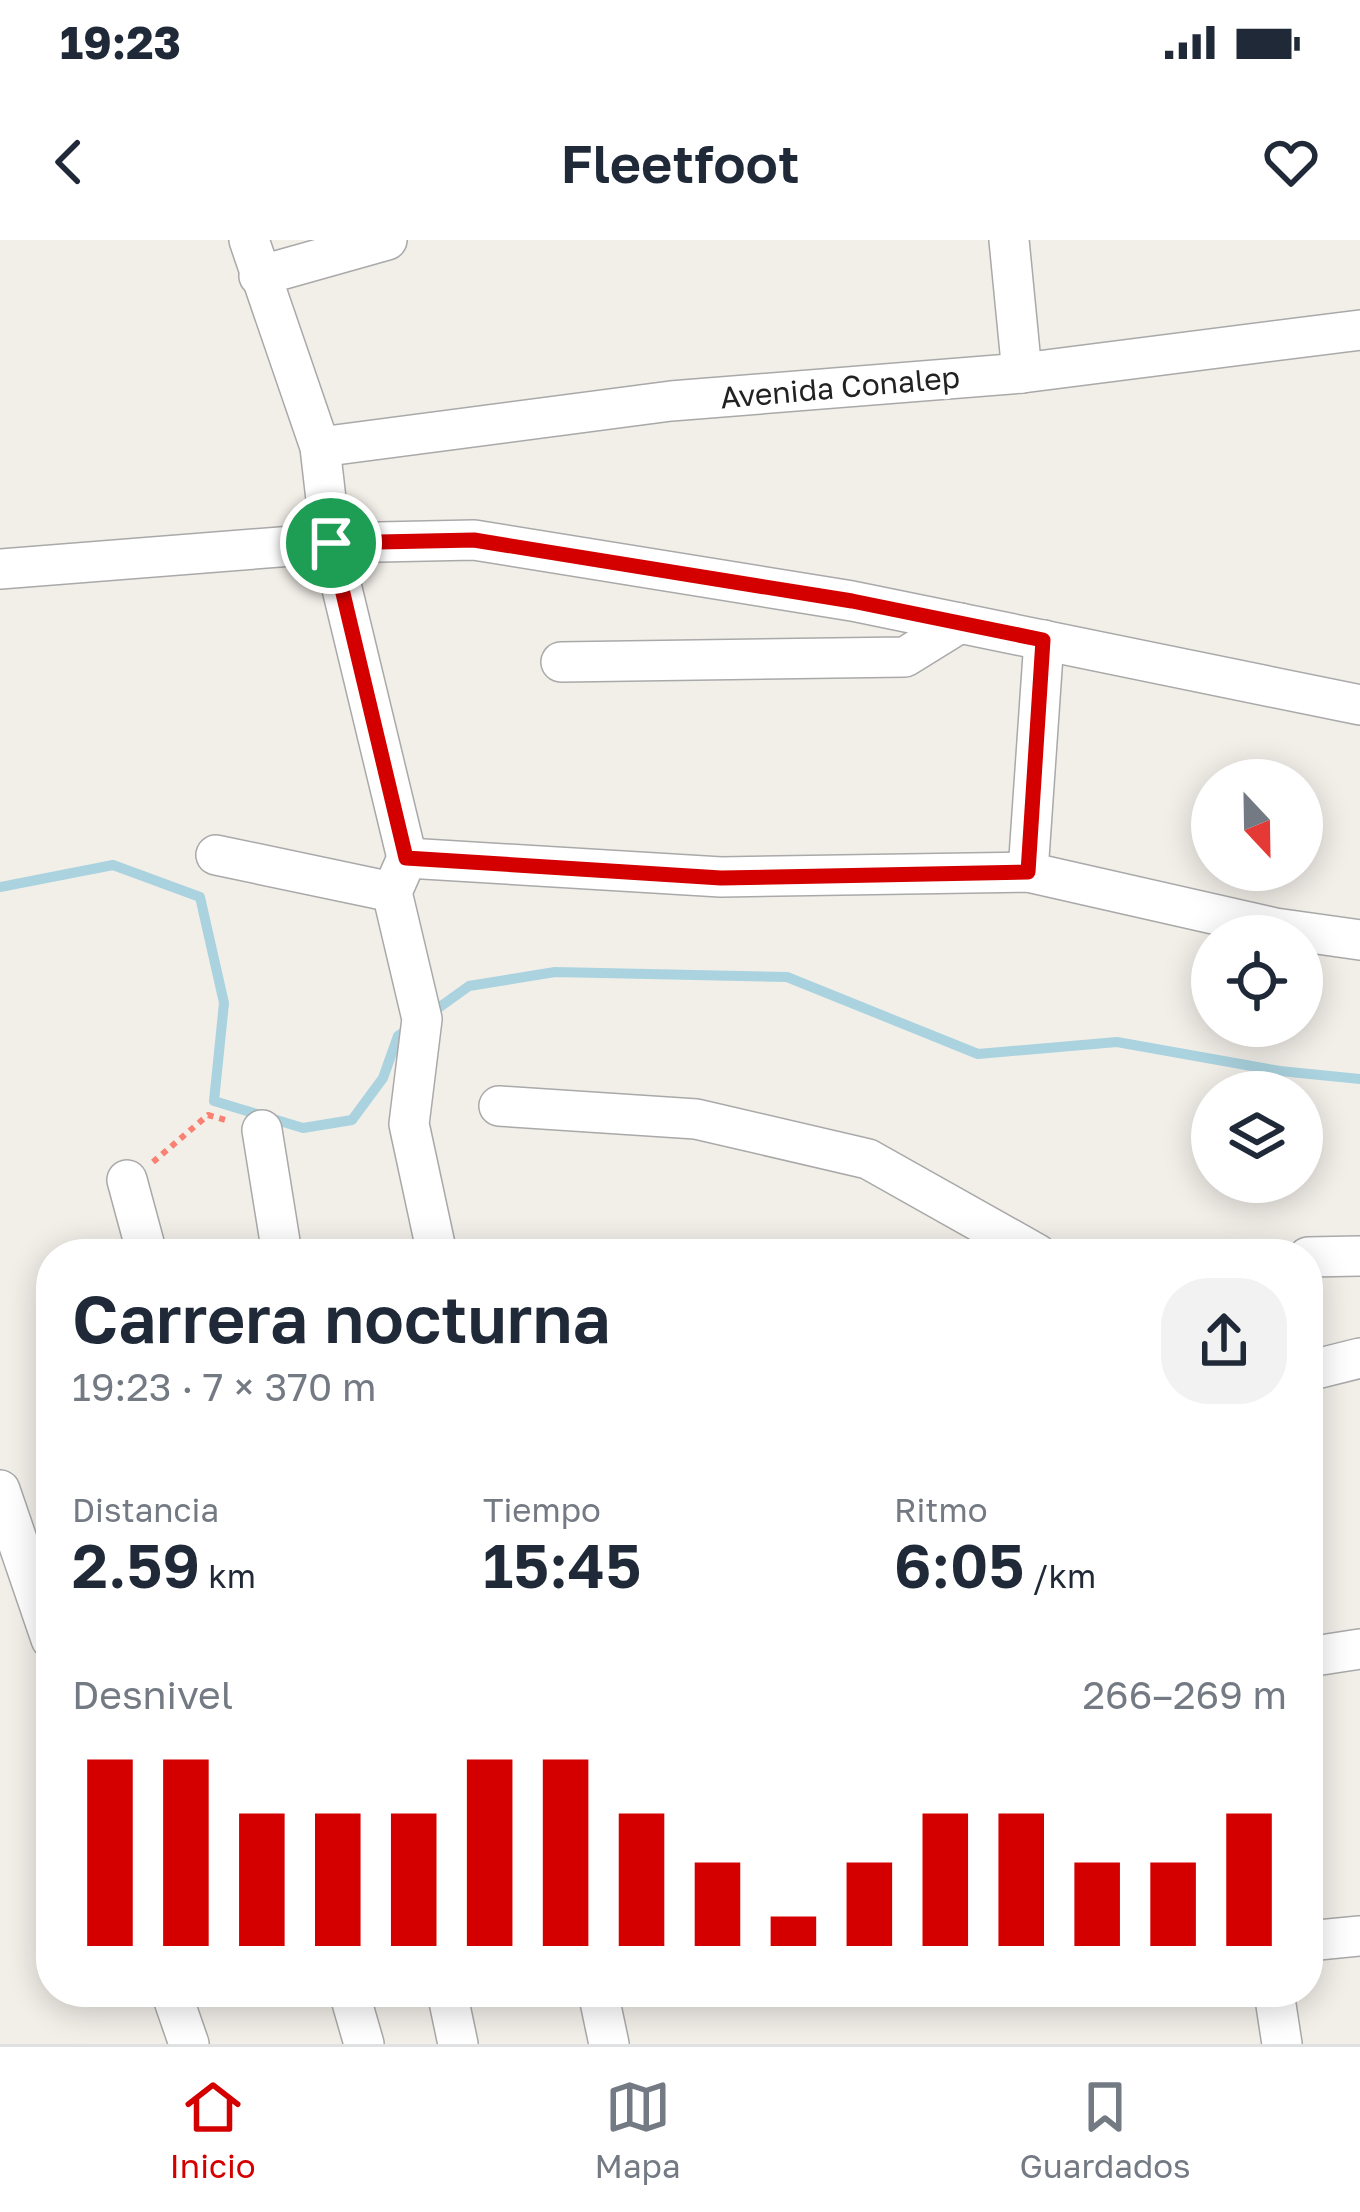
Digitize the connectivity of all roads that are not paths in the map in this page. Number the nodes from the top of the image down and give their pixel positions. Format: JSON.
{"nodes":[{"id":1,"x":387,"y":240,"type":"edge"},
{"id":2,"x":1009,"y":240,"type":"edge"},
{"id":3,"x":254,"y":258,"type":"edge"},
{"id":4,"x":1360,"y":330,"type":"edge"},
{"id":5,"x":1022,"y":373,"type":"junction"},
{"id":6,"x":320,"y":447,"type":"junction"},
{"id":7,"x":331,"y":543,"type":"junction"},
{"id":8,"x":0,"y":569,"type":"edge"},
{"id":9,"x":960,"y":623,"type":"junction"},
{"id":10,"x":1043,"y":640,"type":"junction"},
{"id":11,"x":561,"y":662,"type":"dead end"},
{"id":12,"x":1360,"y":705,"type":"edge"},
{"id":13,"x":216,"y":856,"type":"dead end"},
{"id":14,"x":1028,"y":872,"type":"junction"},
{"id":15,"x":399,"y":875,"type":"junction"},
{"id":16,"x":1360,"y":940,"type":"edge"},
{"id":17,"x":500,"y":1106,"type":"dead end"},
{"id":18,"x":262,"y":1130,"type":"road end"},
{"id":19,"x":127,"y":1180,"type":"road end"},
{"id":20,"x":143,"y":1239,"type":"edge"},
{"id":21,"x":280,"y":1239,"type":"edge"},
{"id":22,"x":434,"y":1239,"type":"edge"},
{"id":23,"x":1009,"y":1239,"type":"edge"},
{"id":24,"x":1360,"y":1256,"type":"edge"},
{"id":25,"x":1323,"y":1257,"type":"edge"},
{"id":26,"x":1360,"y":1358,"type":"edge"},
{"id":27,"x":1323,"y":1367,"type":"edge"},
{"id":28,"x":0,"y":1490,"type":"edge"},
{"id":29,"x":36,"y":1595,"type":"edge"},
{"id":30,"x":1360,"y":1649,"type":"edge"},
{"id":31,"x":1323,"y":1655,"type":"edge"},
{"id":32,"x":1360,"y":1936,"type":"edge"},
{"id":33,"x":1323,"y":1940,"type":"edge"},
{"id":34,"x":176,"y":2007,"type":"edge"},
{"id":35,"x":354,"y":2007,"type":"edge"},
{"id":36,"x":450,"y":2007,"type":"edge"},
{"id":37,"x":601,"y":2007,"type":"edge"},
{"id":38,"x":1276,"y":2007,"type":"edge"},
{"id":39,"x":189,"y":2044,"type":"edge"},
{"id":40,"x":364,"y":2044,"type":"edge"},
{"id":41,"x":458,"y":2044,"type":"edge"},
{"id":42,"x":609,"y":2044,"type":"edge"},
{"id":43,"x":1282,"y":2044,"type":"edge"}],
"edges":[{"from":1,"to":3,"type":"street"},
{"from":2,"to":5,"type":"street"},
{"from":3,"to":6,"type":"street"},
{"from":4,"to":5,"type":"street","name":"Avenida Conalep"},
{"from":5,"to":6,"type":"street","name":"Avenida Conalep"},
{"from":6,"to":7,"type":"street"},
{"from":7,"to":8,"type":"street"},
{"from":7,"to":9,"type":"street"},
{"from":7,"to":15,"type":"street"},
{"from":9,"to":10,"type":"street"},
{"from":9,"to":11,"type":"street"},
{"from":10,"to":12,"type":"street"},
{"from":10,"to":14,"type":"street"},
{"from":13,"to":15,"type":"street"},
{"from":14,"to":15,"type":"street"},
{"from":14,"to":16,"type":"street"},
{"from":15,"to":22,"type":"street"},
{"from":17,"to":23,"type":"street"},
{"from":18,"to":21,"type":"street"},
{"from":19,"to":20,"type":"street"},
{"from":24,"to":25,"type":"street"},
{"from":26,"to":27,"type":"street"},
{"from":28,"to":29,"type":"street"},
{"from":30,"to":31,"type":"street"},
{"from":32,"to":33,"type":"street"},
{"from":34,"to":39,"type":"street"},
{"from":35,"to":40,"type":"street"},
{"from":36,"to":41,"type":"street"},
{"from":37,"to":42,"type":"street"},
{"from":38,"to":43,"type":"street"}]}
